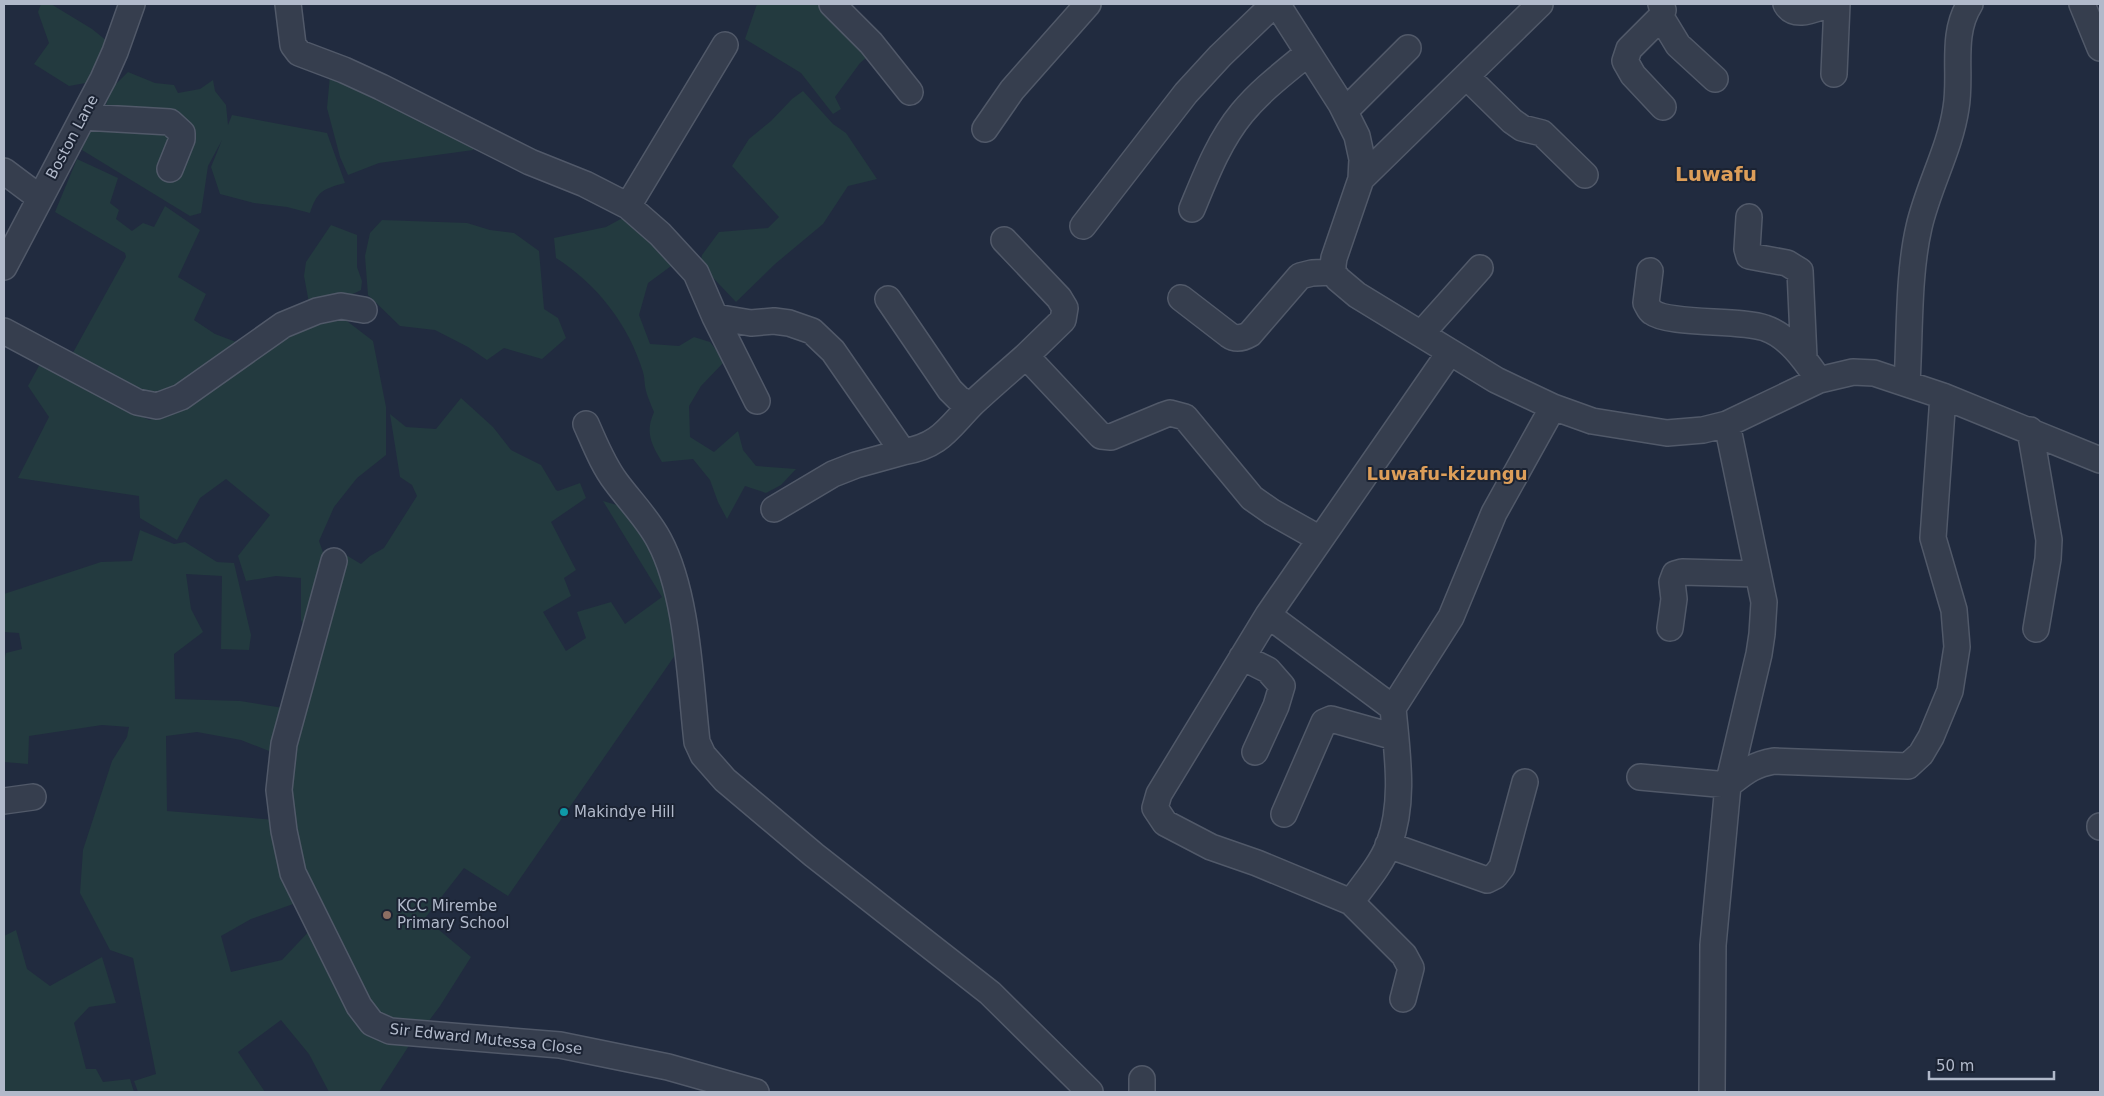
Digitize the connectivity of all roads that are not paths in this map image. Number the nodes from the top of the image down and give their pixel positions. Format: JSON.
{"nodes":[{"id":1,"x":132,"y":4,"type":"edge"},
{"id":2,"x":288,"y":4,"type":"edge"},
{"id":3,"x":832,"y":4,"type":"edge"},
{"id":4,"x":1088,"y":4,"type":"edge"},
{"id":5,"x":1275,"y":4,"type":"edge"},
{"id":6,"x":1540,"y":4,"type":"edge"},
{"id":7,"x":1786,"y":4,"type":"edge"},
{"id":8,"x":1830,"y":4,"type":"edge"},
{"id":9,"x":1837,"y":4,"type":"edge"},
{"id":10,"x":1970,"y":4,"type":"edge"},
{"id":11,"x":2082,"y":4,"type":"edge"},
{"id":12,"x":1661,"y":10,"type":"edge"},
{"id":13,"x":725,"y":46,"type":"dead end"},
{"id":14,"x":1408,"y":48,"type":"dead end"},
{"id":15,"x":2100,"y":48,"type":"edge"},
{"id":16,"x":1308,"y":53,"type":"junction"},
{"id":17,"x":1834,"y":74,"type":"dead end"},
{"id":18,"x":1468,"y":77,"type":"junction"},
{"id":19,"x":1715,"y":79,"type":"dead end"},
{"id":20,"x":910,"y":92,"type":"dead end"},
{"id":21,"x":1663,"y":107,"type":"dead end"},
{"id":22,"x":1345,"y":112,"type":"junction"},
{"id":23,"x":83,"y":117,"type":"junction"},
{"id":24,"x":985,"y":129,"type":"dead end"},
{"id":25,"x":170,"y":169,"type":"dead end"},
{"id":26,"x":4,"y":171,"type":"edge"},
{"id":27,"x":1585,"y":175,"type":"dead end"},
{"id":28,"x":1361,"y":179,"type":"junction"},
{"id":29,"x":40,"y":198,"type":"junction"},
{"id":30,"x":628,"y":206,"type":"junction"},
{"id":31,"x":1192,"y":208,"type":"dead end"},
{"id":32,"x":1750,"y":217,"type":"dead end"},
{"id":33,"x":1082,"y":226,"type":"dead end"},
{"id":34,"x":1004,"y":240,"type":"dead end"},
{"id":35,"x":4,"y":267,"type":"edge"},
{"id":36,"x":1480,"y":268,"type":"dead end"},
{"id":37,"x":1333,"y":272,"type":"junction"},
{"id":38,"x":1650,"y":272,"type":"dead end"},
{"id":39,"x":1181,"y":298,"type":"dead end"},
{"id":40,"x":888,"y":299,"type":"dead end"},
{"id":41,"x":364,"y":310,"type":"dead end"},
{"id":42,"x":715,"y":317,"type":"junction"},
{"id":43,"x":4,"y":332,"type":"edge"},
{"id":44,"x":1422,"y":334,"type":"junction"},
{"id":45,"x":1450,"y":352,"type":"junction"},
{"id":46,"x":1026,"y":356,"type":"junction"},
{"id":47,"x":1804,"y":358,"type":"junction"},
{"id":48,"x":1819,"y":380,"type":"junction"},
{"id":49,"x":1907,"y":383,"type":"junction"},
{"id":50,"x":1943,"y":396,"type":"junction"},
{"id":51,"x":757,"y":401,"type":"dead end"},
{"id":52,"x":972,"y":405,"type":"junction"},
{"id":53,"x":1553,"y":407,"type":"junction"},
{"id":54,"x":586,"y":424,"type":"dead end"},
{"id":55,"x":1727,"y":424,"type":"junction"},
{"id":56,"x":2030,"y":430,"type":"junction"},
{"id":57,"x":903,"y":452,"type":"junction"},
{"id":58,"x":2100,"y":460,"type":"edge"},
{"id":59,"x":774,"y":509,"type":"dead end"},
{"id":60,"x":1320,"y":539,"type":"junction"},
{"id":61,"x":334,"y":561,"type":"dead end"},
{"id":62,"x":1758,"y":574,"type":"junction"},
{"id":63,"x":1268,"y":615,"type":"junction"},
{"id":64,"x":1670,"y":628,"type":"dead end"},
{"id":65,"x":2036,"y":629,"type":"dead end"},
{"id":66,"x":1242,"y":657,"type":"junction"},
{"id":67,"x":1393,"y":708,"type":"junction"},
{"id":68,"x":1395,"y":737,"type":"junction"},
{"id":69,"x":1255,"y":752,"type":"dead end"},
{"id":70,"x":1640,"y":777,"type":"dead end"},
{"id":71,"x":1525,"y":782,"type":"dead end"},
{"id":72,"x":1728,"y":785,"type":"junction"},
{"id":73,"x":33,"y":797,"type":"dead end"},
{"id":74,"x":4,"y":801,"type":"edge"},
{"id":75,"x":1284,"y":814,"type":"dead end"},
{"id":76,"x":1388,"y":846,"type":"junction"},
{"id":77,"x":1351,"y":902,"type":"junction"},
{"id":78,"x":1403,"y":999,"type":"dead end"},
{"id":79,"x":756,"y":1092,"type":"edge"},
{"id":80,"x":1090,"y":1092,"type":"edge"},
{"id":81,"x":1712,"y":1092,"type":"edge"}],
"edges":[{"from":1,"to":23,"type":"street","name":"Boston Lane"},
{"from":2,"to":30,"type":"street"},
{"from":3,"to":20,"type":"street"},
{"from":4,"to":24,"type":"street"},
{"from":5,"to":16,"type":"street"},
{"from":5,"to":33,"type":"street"},
{"from":6,"to":18,"type":"street"},
{"from":7,"to":8,"type":"street"},
{"from":9,"to":17,"type":"street"},
{"from":10,"to":49,"type":"street"},
{"from":11,"to":15,"type":"street"},
{"from":12,"to":19,"type":"street"},
{"from":12,"to":21,"type":"street"},
{"from":13,"to":30,"type":"street"},
{"from":14,"to":22,"type":"street"},
{"from":16,"to":22,"type":"street"},
{"from":16,"to":31,"type":"street"},
{"from":18,"to":27,"type":"street"},
{"from":18,"to":28,"type":"street"},
{"from":22,"to":28,"type":"street"},
{"from":23,"to":25,"type":"street"},
{"from":23,"to":29,"type":"street","name":"Boston Lane"},
{"from":26,"to":29,"type":"street"},
{"from":28,"to":37,"type":"street"},
{"from":29,"to":35,"type":"street","name":"Boston Lane"},
{"from":30,"to":42,"type":"street"},
{"from":32,"to":47,"type":"street"},
{"from":34,"to":46,"type":"street"},
{"from":36,"to":44,"type":"street"},
{"from":37,"to":39,"type":"street"},
{"from":37,"to":44,"type":"street"},
{"from":38,"to":47,"type":"street"},
{"from":40,"to":52,"type":"street"},
{"from":41,"to":43,"type":"street"},
{"from":42,"to":51,"type":"street"},
{"from":42,"to":57,"type":"street"},
{"from":44,"to":45,"type":"street"},
{"from":45,"to":53,"type":"street"},
{"from":45,"to":60,"type":"street"},
{"from":46,"to":52,"type":"street"},
{"from":46,"to":60,"type":"street"},
{"from":47,"to":48,"type":"street"},
{"from":48,"to":49,"type":"street"},
{"from":48,"to":55,"type":"street"},
{"from":49,"to":50,"type":"street"},
{"from":50,"to":56,"type":"street"},
{"from":50,"to":72,"type":"street"},
{"from":52,"to":57,"type":"street"},
{"from":53,"to":55,"type":"street"},
{"from":53,"to":67,"type":"street"},
{"from":54,"to":80,"type":"street"},
{"from":55,"to":62,"type":"street"},
{"from":56,"to":58,"type":"street"},
{"from":56,"to":65,"type":"street"},
{"from":57,"to":59,"type":"street"},
{"from":60,"to":63,"type":"street"},
{"from":61,"to":79,"type":"street","name":"Sir Edward Mutessa Close"},
{"from":62,"to":64,"type":"street"},
{"from":62,"to":72,"type":"street"},
{"from":63,"to":66,"type":"street"},
{"from":63,"to":67,"type":"street"},
{"from":66,"to":69,"type":"street"},
{"from":66,"to":77,"type":"street"},
{"from":67,"to":68,"type":"street"},
{"from":68,"to":75,"type":"street"},
{"from":68,"to":76,"type":"street"},
{"from":70,"to":72,"type":"street"},
{"from":71,"to":76,"type":"street"},
{"from":72,"to":81,"type":"street"},
{"from":73,"to":74,"type":"street"},
{"from":76,"to":77,"type":"street"},
{"from":77,"to":78,"type":"street"}]}
